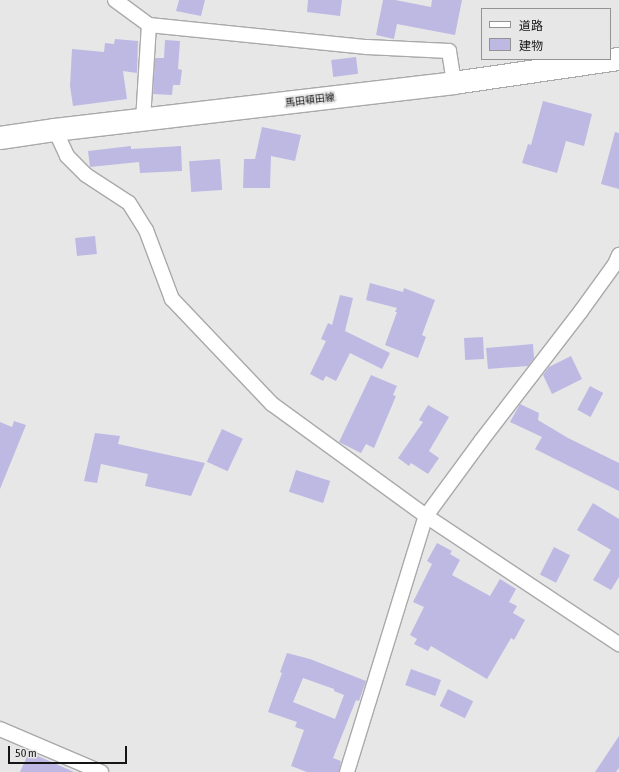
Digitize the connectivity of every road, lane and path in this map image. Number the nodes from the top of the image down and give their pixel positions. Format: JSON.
{"nodes":[{"id":1,"x":116,"y":0,"type":"edge"},
{"id":2,"x":149,"y":25,"type":"junction"},
{"id":3,"x":619,"y":59,"type":"edge"},
{"id":4,"x":454,"y":82,"type":"junction"},
{"id":5,"x":143,"y":120,"type":"junction"},
{"id":6,"x":56,"y":130,"type":"junction"},
{"id":7,"x":0,"y":138,"type":"edge"},
{"id":8,"x":619,"y":255,"type":"edge"},
{"id":9,"x":426,"y":516,"type":"junction"},
{"id":10,"x":619,"y":644,"type":"edge"},
{"id":11,"x":0,"y":729,"type":"edge"},
{"id":12,"x":101,"y":772,"type":"edge"},
{"id":13,"x":347,"y":772,"type":"edge"}],
"edges":[{"from":1,"to":2,"type":"street"},
{"from":2,"to":4,"type":"street"},
{"from":2,"to":5,"type":"street"},
{"from":3,"to":4,"type":"main road","name":"馬田頓田線"},
{"from":4,"to":5,"type":"main road","name":"馬田頓田線"},
{"from":5,"to":6,"type":"main road","name":"馬田頓田線"},
{"from":6,"to":7,"type":"main road","name":"馬田頓田線"},
{"from":6,"to":9,"type":"street"},
{"from":8,"to":9,"type":"street"},
{"from":9,"to":10,"type":"street"},
{"from":9,"to":13,"type":"street"},
{"from":11,"to":12,"type":"street"}]}
